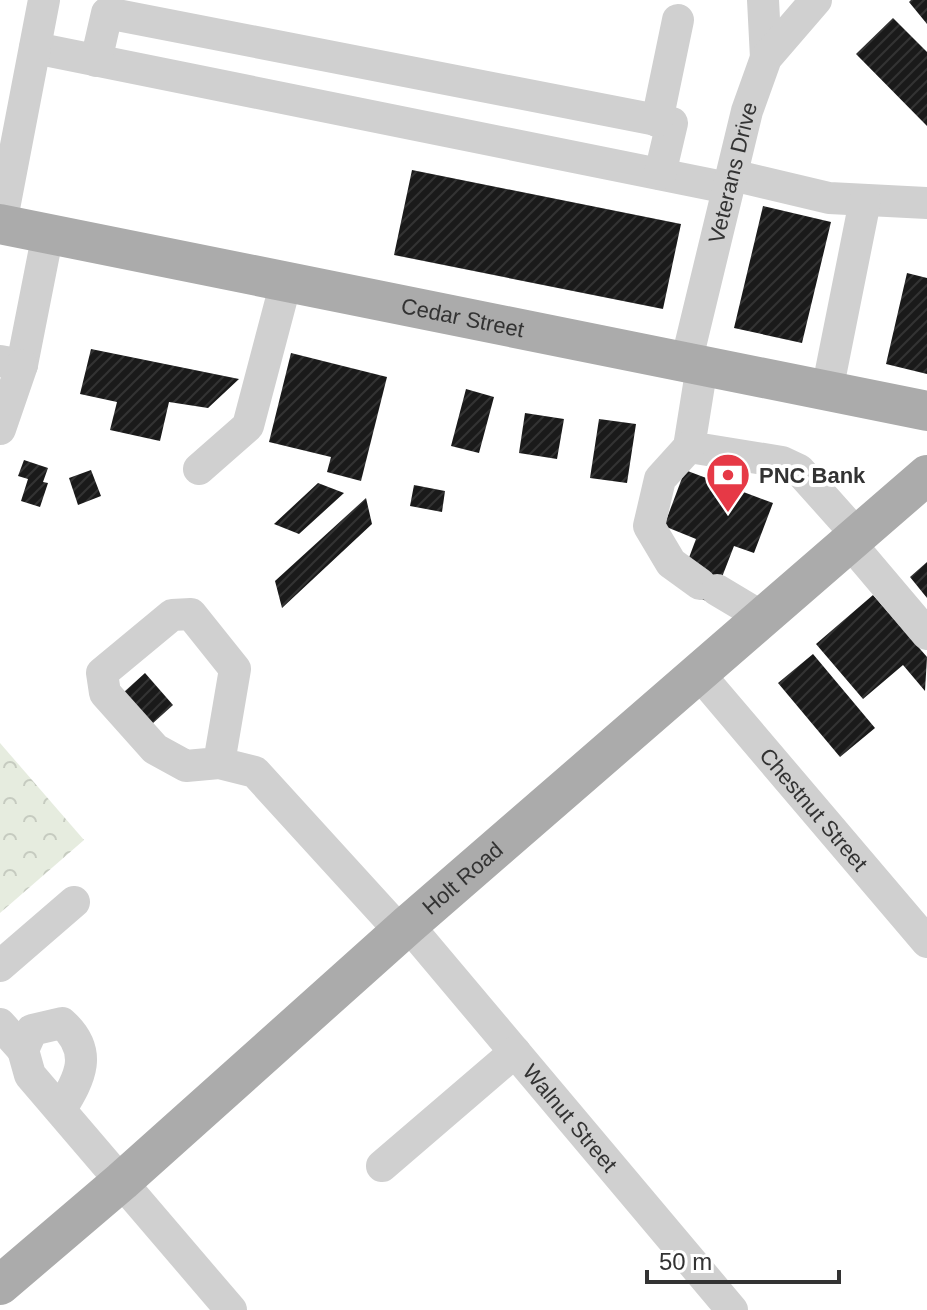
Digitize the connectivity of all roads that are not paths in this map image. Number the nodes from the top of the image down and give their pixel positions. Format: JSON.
{"nodes":[{"id":1,"x":44,"y":0,"type":"edge"},
{"id":2,"x":763,"y":0,"type":"edge"},
{"id":3,"x":816,"y":0,"type":"edge"},
{"id":4,"x":678,"y":20,"type":"dead end"},
{"id":5,"x":35,"y":48,"type":"junction"},
{"id":6,"x":766,"y":58,"type":"junction"},
{"id":7,"x":96,"y":61,"type":"junction"},
{"id":8,"x":657,"y":121,"type":"junction"},
{"id":9,"x":660,"y":174,"type":"junction"},
{"id":10,"x":730,"y":182,"type":"junction"},
{"id":11,"x":865,"y":201,"type":"junction"},
{"id":12,"x":927,"y":203,"type":"edge"},
{"id":13,"x":1,"y":224,"type":"edge"},
{"id":14,"x":48,"y":233,"type":"junction"},
{"id":15,"x":286,"y":282,"type":"junction"},
{"id":16,"x":11,"y":363,"type":"edge"},
{"id":17,"x":694,"y":365,"type":"junction"},
{"id":18,"x":827,"y":391,"type":"junction"},
{"id":19,"x":927,"y":411,"type":"edge"},
{"id":20,"x":0,"y":429,"type":"edge"},
{"id":21,"x":689,"y":447,"type":"junction"},
{"id":22,"x":199,"y":469,"type":"dead end"},
{"id":23,"x":927,"y":475,"type":"edge"},
{"id":24,"x":854,"y":540,"type":"junction"},
{"id":25,"x":764,"y":618,"type":"junction"},
{"id":26,"x":927,"y":634,"type":"edge"},
{"id":27,"x":700,"y":675,"type":"junction"},
{"id":28,"x":219,"y":763,"type":"junction"},
{"id":29,"x":74,"y":902,"type":"dead end"},
{"id":30,"x":404,"y":928,"type":"junction"},
{"id":31,"x":927,"y":942,"type":"edge"},
{"id":32,"x":0,"y":966,"type":"edge"},
{"id":33,"x":0,"y":1024,"type":"edge"},
{"id":34,"x":23,"y":1050,"type":"junction"},
{"id":35,"x":515,"y":1052,"type":"junction"},
{"id":36,"x":61,"y":1109,"type":"junction"},
{"id":37,"x":382,"y":1166,"type":"dead end"},
{"id":38,"x":122,"y":1181,"type":"junction"},
{"id":39,"x":0,"y":1285,"type":"edge"},
{"id":40,"x":231,"y":1310,"type":"edge"},
{"id":41,"x":732,"y":1310,"type":"edge"}],
"edges":[{"from":1,"to":5,"type":"street"},
{"from":2,"to":6,"type":"street"},
{"from":3,"to":6,"type":"street","name":"Veterans Drive"},
{"from":4,"to":8,"type":"street"},
{"from":5,"to":7,"type":"street"},
{"from":5,"to":13,"type":"street"},
{"from":6,"to":10,"type":"street","name":"Veterans Drive"},
{"from":7,"to":8,"type":"street"},
{"from":7,"to":9,"type":"street"},
{"from":8,"to":9,"type":"street"},
{"from":9,"to":10,"type":"street"},
{"from":10,"to":11,"type":"street"},
{"from":10,"to":17,"type":"street","name":"Veterans Drive"},
{"from":11,"to":12,"type":"street"},
{"from":11,"to":18,"type":"street"},
{"from":13,"to":14,"type":"main road","name":"Cedar Street"},
{"from":14,"to":15,"type":"main road","name":"Cedar Street"},
{"from":14,"to":16,"type":"street"},
{"from":15,"to":17,"type":"main road","name":"Cedar Street"},
{"from":15,"to":22,"type":"street"},
{"from":16,"to":20,"type":"street"},
{"from":17,"to":18,"type":"main road","name":"Cedar Street"},
{"from":17,"to":21,"type":"street","name":"Veterans Drive"},
{"from":18,"to":19,"type":"main road","name":"Cedar Street"},
{"from":21,"to":24,"type":"street"},
{"from":21,"to":25,"type":"street"},
{"from":23,"to":24,"type":"main road","name":"Holt Road"},
{"from":24,"to":25,"type":"main road","name":"Holt Road"},
{"from":24,"to":26,"type":"street"},
{"from":25,"to":27,"type":"main road","name":"Holt Road"},
{"from":27,"to":30,"type":"main road","name":"Holt Road"},
{"from":27,"to":31,"type":"street","name":"Chestnut Street"},
{"from":28,"to":28,"type":"street"},
{"from":28,"to":30,"type":"street","name":"Walnut Street"},
{"from":29,"to":32,"type":"street"},
{"from":30,"to":35,"type":"street","name":"Walnut Street"},
{"from":30,"to":38,"type":"main road","name":"Holt Road"},
{"from":33,"to":34,"type":"street"},
{"from":34,"to":36,"type":"street"},
{"from":34,"to":36,"type":"street"},
{"from":35,"to":37,"type":"street"},
{"from":35,"to":41,"type":"street","name":"Walnut Street"},
{"from":36,"to":38,"type":"street"},
{"from":38,"to":39,"type":"main road","name":"Holt Road"},
{"from":38,"to":40,"type":"street"}]}
